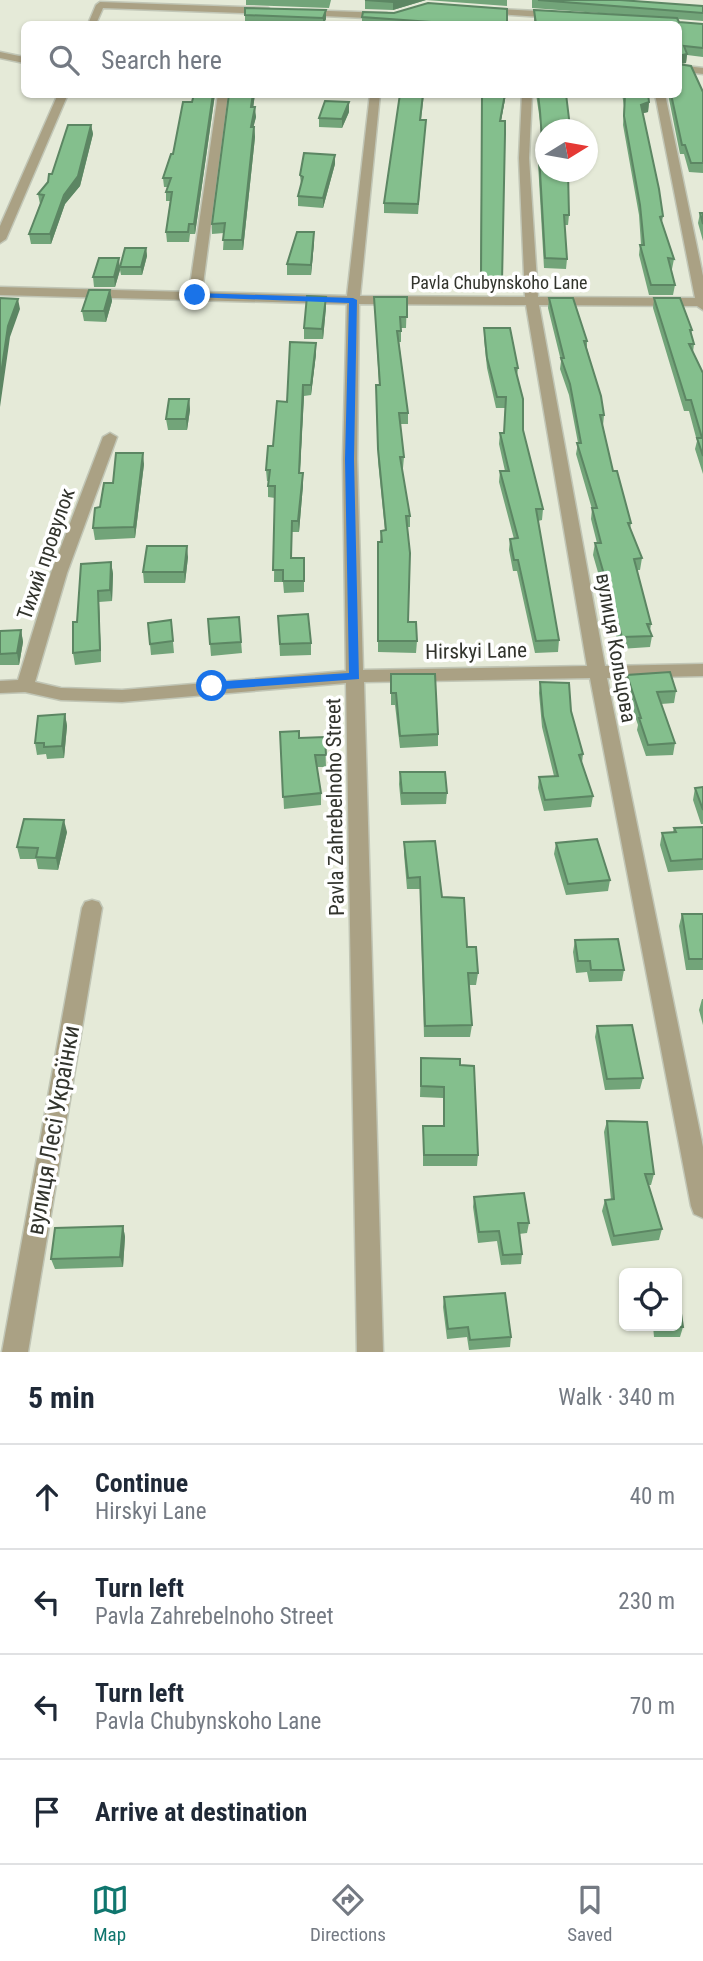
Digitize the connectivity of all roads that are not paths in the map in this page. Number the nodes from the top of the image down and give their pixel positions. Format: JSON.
{"nodes":[{"id":1,"x":466,"y":9,"type":"edge"},
{"id":2,"x":274,"y":11,"type":"edge"},
{"id":3,"x":287,"y":12,"type":"edge"},
{"id":4,"x":561,"y":15,"type":"edge"},
{"id":5,"x":393,"y":20,"type":"edge"},
{"id":6,"x":93,"y":21,"type":"edge"},
{"id":7,"x":0,"y":55,"type":"edge"},
{"id":8,"x":21,"y":59,"type":"edge"},
{"id":9,"x":682,"y":68,"type":"edge"},
{"id":10,"x":703,"y":71,"type":"edge"},
{"id":11,"x":60,"y":98,"type":"edge"},
{"id":12,"x":222,"y":98,"type":"edge"},
{"id":13,"x":375,"y":98,"type":"edge"},
{"id":14,"x":527,"y":98,"type":"edge"},
{"id":15,"x":661,"y":98,"type":"edge"},
{"id":16,"x":0,"y":239,"type":"edge"},
{"id":17,"x":0,"y":291,"type":"edge"},
{"id":18,"x":195,"y":295,"type":"junction"},
{"id":19,"x":353,"y":300,"type":"junction"},
{"id":20,"x":531,"y":301,"type":"junction"},
{"id":21,"x":703,"y":304,"type":"edge"},
{"id":22,"x":110,"y":437,"type":"dead end"},
{"id":23,"x":703,"y":670,"type":"edge"},
{"id":24,"x":597,"y":671,"type":"junction"},
{"id":25,"x":355,"y":676,"type":"junction"},
{"id":26,"x":24,"y":686,"type":"junction"},
{"id":27,"x":0,"y":687,"type":"edge"},
{"id":28,"x":92,"y":908,"type":"dead end"},
{"id":29,"x":703,"y":1206,"type":"edge"},
{"id":30,"x":15,"y":1352,"type":"edge"},
{"id":31,"x":370,"y":1352,"type":"edge"}],
"edges":[{"from":1,"to":4,"type":"street"},
{"from":2,"to":6,"type":"street"},
{"from":3,"to":5,"type":"street"},
{"from":7,"to":8,"type":"street"},
{"from":9,"to":10,"type":"street"},
{"from":11,"to":16,"type":"street"},
{"from":12,"to":18,"type":"street"},
{"from":13,"to":19,"type":"street","name":"Pavla Zahrebelnoho Street"},
{"from":14,"to":20,"type":"street","name":"вулиця Кольцова"},
{"from":15,"to":21,"type":"street"},
{"from":17,"to":18,"type":"street","name":"Pavla Chubynskoho Lane"},
{"from":18,"to":19,"type":"street","name":"Pavla Chubynskoho Lane"},
{"from":19,"to":20,"type":"street","name":"Pavla Chubynskoho Lane"},
{"from":19,"to":25,"type":"street","name":"Pavla Zahrebelnoho Street"},
{"from":20,"to":21,"type":"street","name":"Pavla Chubynskoho Lane"},
{"from":20,"to":24,"type":"street","name":"вулиця Кольцова"},
{"from":22,"to":26,"type":"street","name":"Тихий провулок"},
{"from":23,"to":24,"type":"street","name":"Hirskyi Lane"},
{"from":24,"to":25,"type":"street","name":"Hirskyi Lane"},
{"from":24,"to":29,"type":"street","name":"вулиця Кольцова"},
{"from":25,"to":26,"type":"street","name":"Hirskyi Lane"},
{"from":25,"to":31,"type":"street","name":"Pavla Zahrebelnoho Street"},
{"from":26,"to":27,"type":"street","name":"Hirskyi Lane"},
{"from":28,"to":30,"type":"street","name":"вулиця Лесі Українки"}]}
